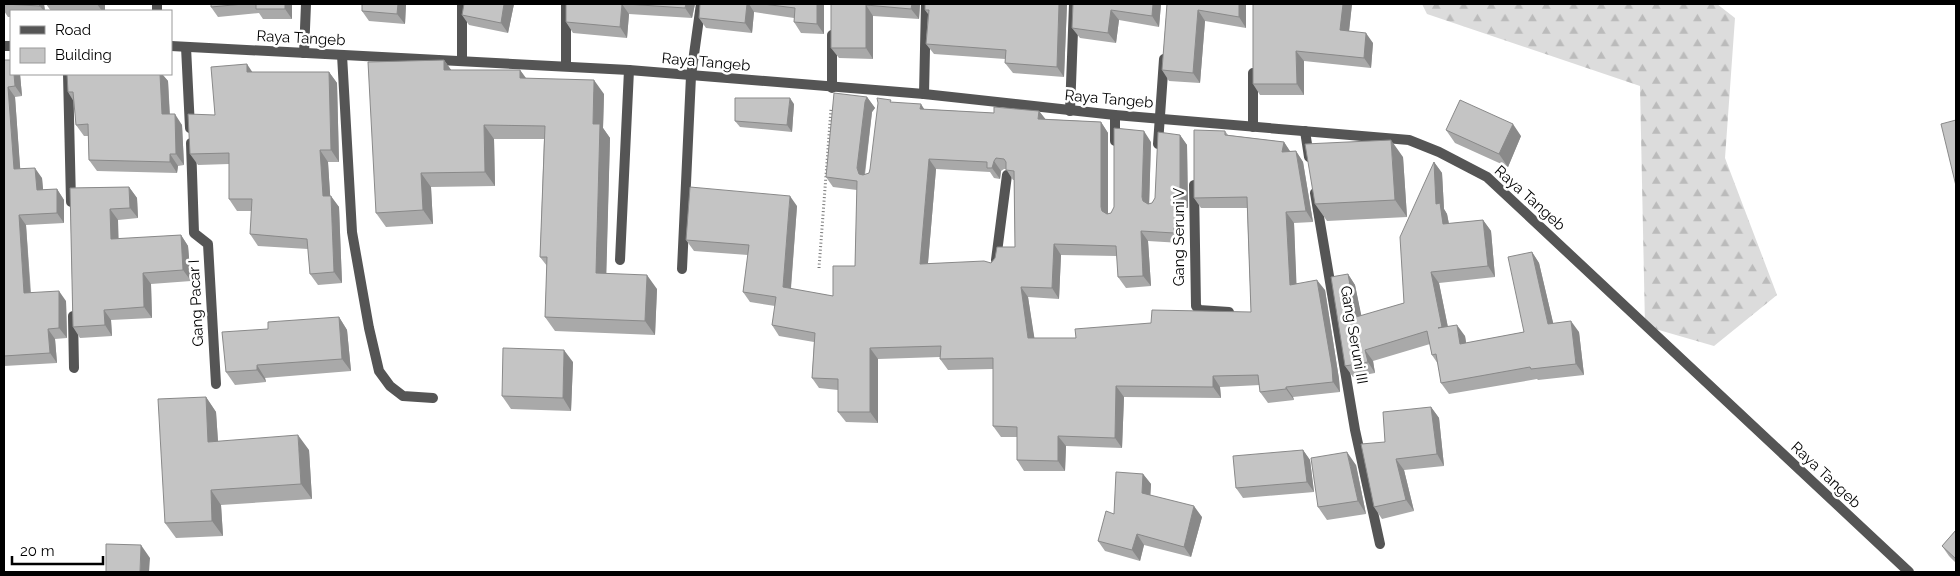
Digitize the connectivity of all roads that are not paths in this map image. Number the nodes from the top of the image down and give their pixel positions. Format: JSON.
{"nodes":[{"id":1,"x":306,"y":4,"type":"edge"},
{"id":2,"x":462,"y":4,"type":"edge"},
{"id":3,"x":566,"y":4,"type":"edge"},
{"id":4,"x":701,"y":4,"type":"edge"},
{"id":5,"x":926,"y":4,"type":"edge"},
{"id":6,"x":1074,"y":4,"type":"edge"},
{"id":7,"x":832,"y":22,"type":"edge"},
{"id":8,"x":172,"y":46,"type":"edge"},
{"id":9,"x":186,"y":47,"type":"junction"},
{"id":10,"x":1164,"y":52,"type":"edge"},
{"id":11,"x":304,"y":53,"type":"junction"},
{"id":12,"x":342,"y":55,"type":"junction"},
{"id":13,"x":1253,"y":60,"type":"edge"},
{"id":14,"x":462,"y":61,"type":"junction"},
{"id":15,"x":566,"y":66,"type":"junction"},
{"id":16,"x":629,"y":70,"type":"junction"},
{"id":17,"x":68,"y":75,"type":"edge"},
{"id":18,"x":691,"y":76,"type":"junction"},
{"id":19,"x":832,"y":88,"type":"junction"},
{"id":20,"x":924,"y":94,"type":"junction"},
{"id":21,"x":1070,"y":110,"type":"junction"},
{"id":22,"x":1115,"y":115,"type":"junction"},
{"id":23,"x":1159,"y":118,"type":"junction"},
{"id":24,"x":1252,"y":127,"type":"junction"},
{"id":25,"x":1305,"y":131,"type":"junction"},
{"id":26,"x":1115,"y":152,"type":"edge"},
{"id":27,"x":1158,"y":158,"type":"edge"},
{"id":28,"x":1194,"y":172,"type":"edge"},
{"id":29,"x":1007,"y":175,"type":"edge"},
{"id":30,"x":71,"y":215,"type":"edge"},
{"id":31,"x":620,"y":260,"type":"dead end"},
{"id":32,"x":996,"y":267,"type":"edge"},
{"id":33,"x":682,"y":268,"type":"dead end"},
{"id":34,"x":73,"y":310,"type":"edge"},
{"id":35,"x":1240,"y":313,"type":"edge"},
{"id":36,"x":74,"y":368,"type":"dead end"},
{"id":37,"x":216,"y":384,"type":"dead end"},
{"id":38,"x":432,"y":398,"type":"dead end"},
{"id":39,"x":1380,"y":544,"type":"dead end"},
{"id":40,"x":1909,"y":572,"type":"edge"}],
"edges":[{"from":1,"to":11,"type":"street"},
{"from":2,"to":14,"type":"street"},
{"from":3,"to":15,"type":"street"},
{"from":4,"to":18,"type":"street"},
{"from":5,"to":20,"type":"street"},
{"from":6,"to":21,"type":"street"},
{"from":7,"to":19,"type":"street"},
{"from":8,"to":9,"type":"street","name":"Raya Tangeb"},
{"from":9,"to":11,"type":"street","name":"Raya Tangeb"},
{"from":9,"to":37,"type":"street","name":"Gang Pacar I"},
{"from":10,"to":23,"type":"street"},
{"from":11,"to":12,"type":"street","name":"Raya Tangeb"},
{"from":12,"to":14,"type":"street","name":"Raya Tangeb"},
{"from":12,"to":38,"type":"street"},
{"from":13,"to":24,"type":"street"},
{"from":14,"to":15,"type":"street","name":"Raya Tangeb"},
{"from":15,"to":16,"type":"street","name":"Raya Tangeb"},
{"from":16,"to":18,"type":"street","name":"Raya Tangeb"},
{"from":16,"to":31,"type":"street"},
{"from":17,"to":30,"type":"street"},
{"from":18,"to":19,"type":"street","name":"Raya Tangeb"},
{"from":18,"to":33,"type":"street"},
{"from":19,"to":20,"type":"street","name":"Raya Tangeb"},
{"from":20,"to":21,"type":"street","name":"Raya Tangeb"},
{"from":21,"to":22,"type":"street","name":"Raya Tangeb"},
{"from":22,"to":23,"type":"street","name":"Raya Tangeb"},
{"from":22,"to":26,"type":"street"},
{"from":23,"to":24,"type":"street","name":"Raya Tangeb"},
{"from":23,"to":27,"type":"street"},
{"from":24,"to":25,"type":"street","name":"Raya Tangeb"},
{"from":25,"to":39,"type":"street","name":"Gang Seruni III"},
{"from":25,"to":40,"type":"street","name":"Raya Tangeb"},
{"from":28,"to":35,"type":"street","name":"Gang Seruni V"},
{"from":29,"to":32,"type":"street"},
{"from":34,"to":36,"type":"street"}]}
